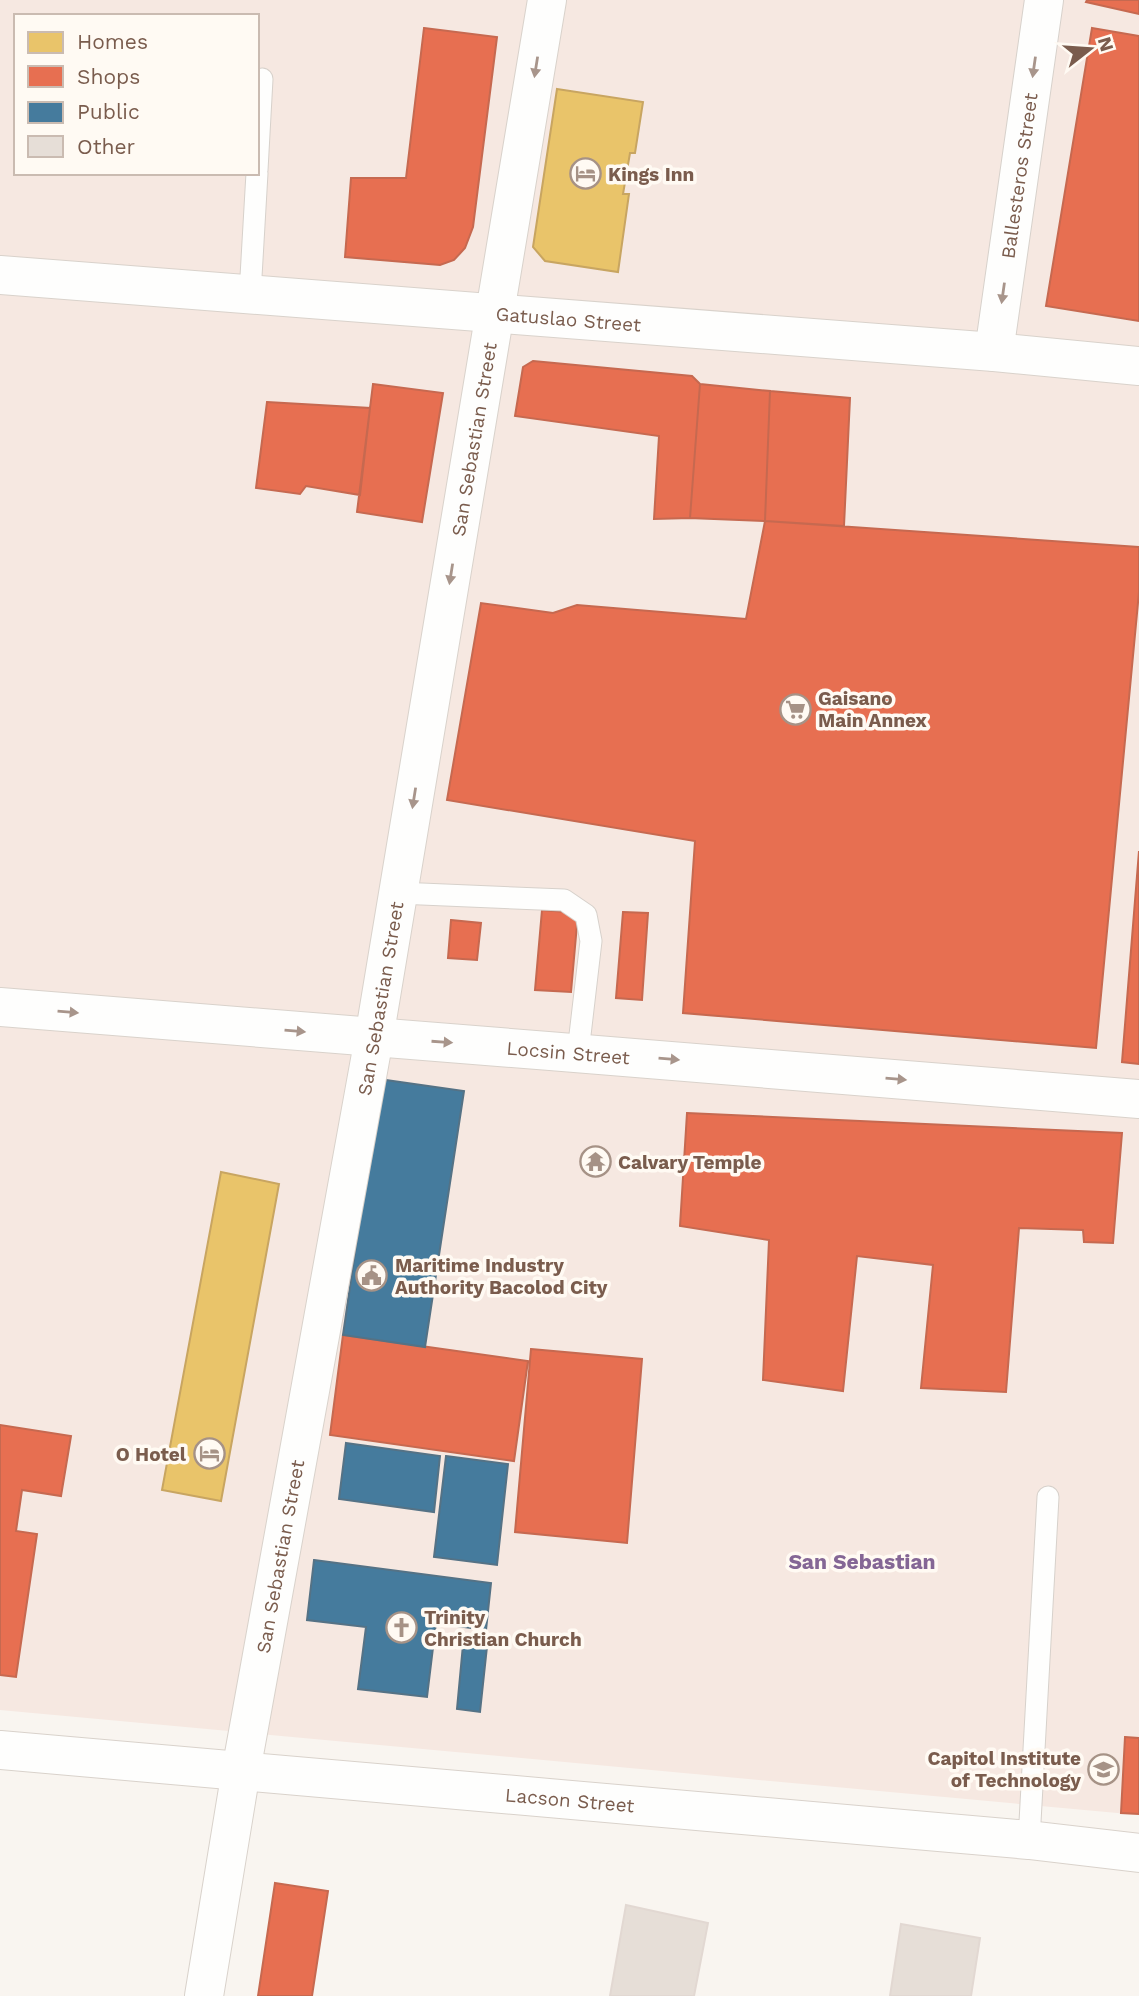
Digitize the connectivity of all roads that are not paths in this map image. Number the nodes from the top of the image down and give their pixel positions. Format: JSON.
{"nodes":[{"id":1,"x":547,"y":0,"type":"edge"},
{"id":2,"x":1044,"y":0,"type":"edge"},
{"id":3,"x":262,"y":79,"type":"dead end"},
{"id":4,"x":259,"y":135,"type":"edge"},
{"id":5,"x":257,"y":175,"type":"edge"},
{"id":6,"x":0,"y":275,"type":"edge"},
{"id":7,"x":250,"y":295,"type":"junction"},
{"id":8,"x":495,"y":313,"type":"junction"},
{"id":9,"x":994,"y":352,"type":"junction"},
{"id":10,"x":1139,"y":366,"type":"edge"},
{"id":11,"x":398,"y":893,"type":"junction"},
{"id":12,"x":0,"y":1007,"type":"edge"},
{"id":13,"x":374,"y":1038,"type":"junction"},
{"id":14,"x":578,"y":1052,"type":"junction"},
{"id":15,"x":1139,"y":1099,"type":"edge"},
{"id":16,"x":1048,"y":1497,"type":"dead end"},
{"id":17,"x":0,"y":1750,"type":"edge"},
{"id":18,"x":241,"y":1771,"type":"junction"},
{"id":19,"x":1029,"y":1840,"type":"junction"},
{"id":20,"x":1139,"y":1853,"type":"edge"},
{"id":21,"x":204,"y":1996,"type":"edge"}],
"edges":[{"from":1,"to":8,"type":"street","name":"San Sebastian Street","one_way":true},
{"from":2,"to":9,"type":"street","name":"Ballesteros Street","one_way":true},
{"from":3,"to":4,"type":"lane"},
{"from":5,"to":7,"type":"lane"},
{"from":6,"to":7,"type":"street","name":"Gatuslao Street"},
{"from":7,"to":8,"type":"street","name":"Gatuslao Street"},
{"from":8,"to":9,"type":"street","name":"Gatuslao Street"},
{"from":8,"to":11,"type":"street","name":"San Sebastian Street","one_way":true},
{"from":9,"to":10,"type":"street","name":"Gatuslao Street"},
{"from":11,"to":13,"type":"street","name":"San Sebastian Street"},
{"from":11,"to":14,"type":"lane"},
{"from":12,"to":13,"type":"street","name":"Locsin Street","one_way":true},
{"from":13,"to":14,"type":"street","name":"Locsin Street","one_way":true},
{"from":13,"to":18,"type":"street","name":"San Sebastian Street"},
{"from":14,"to":15,"type":"street","name":"Locsin Street","one_way":true},
{"from":16,"to":19,"type":"lane"},
{"from":17,"to":18,"type":"street","name":"Lacson Street"},
{"from":18,"to":19,"type":"street","name":"Lacson Street"},
{"from":18,"to":21,"type":"street","name":"San Sebastian Street"},
{"from":19,"to":20,"type":"street","name":"Lacson Street"}]}
